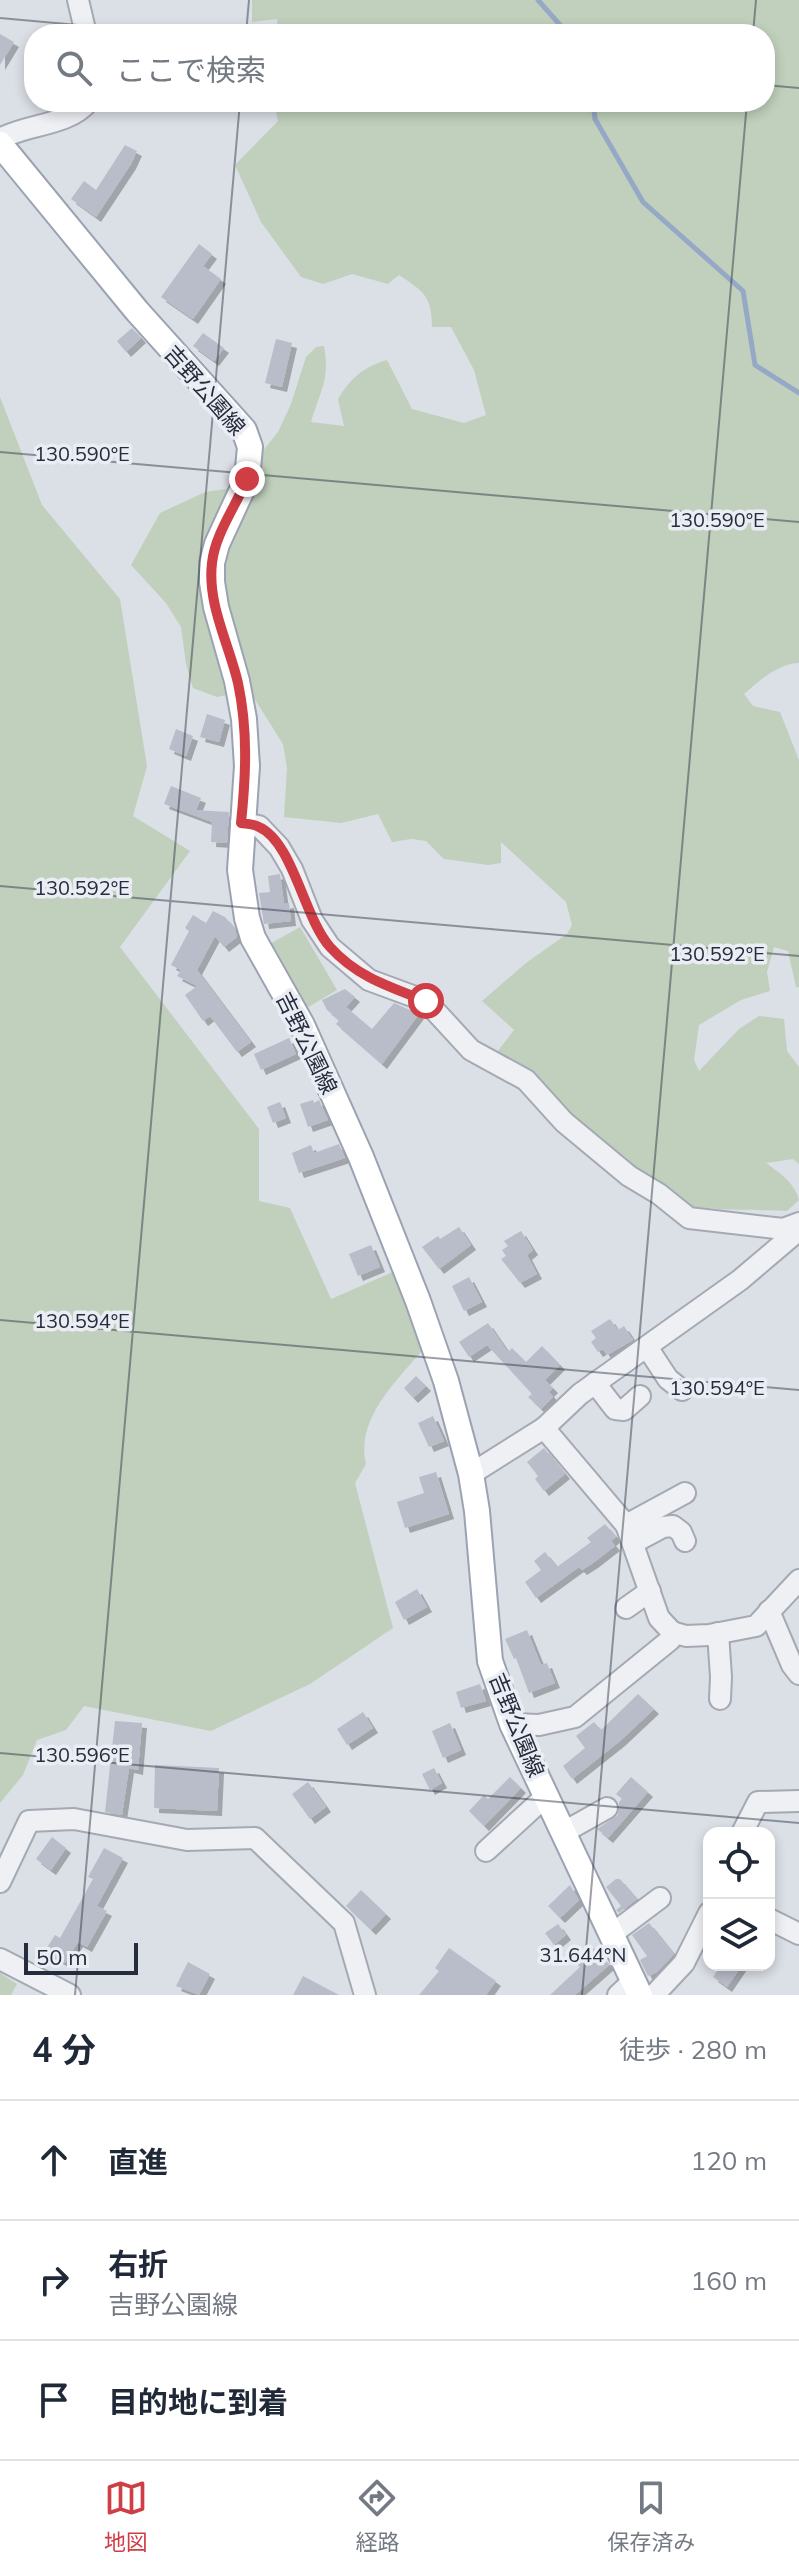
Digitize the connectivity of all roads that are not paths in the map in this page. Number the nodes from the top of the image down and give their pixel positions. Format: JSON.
{"nodes":[{"id":1,"x":78,"y":0,"type":"edge"},
{"id":2,"x":84,"y":24,"type":"edge"},
{"id":3,"x":76,"y":112,"type":"edge"},
{"id":4,"x":0,"y":142,"type":"edge"},
{"id":5,"x":241,"y":823,"type":"junction"},
{"id":6,"x":799,"y":1223,"type":"edge"},
{"id":7,"x":799,"y":1230,"type":"edge"},
{"id":8,"x":647,"y":1347,"type":"junction"},
{"id":9,"x":595,"y":1383,"type":"junction"},
{"id":10,"x":682,"y":1390,"type":"dead end"},
{"id":11,"x":640,"y":1396,"type":"dead end"},
{"id":12,"x":544,"y":1428,"type":"junction"},
{"id":13,"x":471,"y":1474,"type":"junction"},
{"id":14,"x":685,"y":1493,"type":"dead end"},
{"id":15,"x":630,"y":1534,"type":"junction"},
{"id":16,"x":685,"y":1541,"type":"dead end"},
{"id":17,"x":799,"y":1580,"type":"edge"},
{"id":18,"x":650,"y":1591,"type":"junction"},
{"id":19,"x":626,"y":1608,"type":"dead end"},
{"id":20,"x":769,"y":1611,"type":"junction"},
{"id":21,"x":675,"y":1633,"type":"junction"},
{"id":22,"x":718,"y":1633,"type":"junction"},
{"id":23,"x":799,"y":1674,"type":"edge"},
{"id":24,"x":720,"y":1699,"type":"dead end"},
{"id":25,"x":512,"y":1724,"type":"junction"},
{"id":26,"x":546,"y":1796,"type":"junction"},
{"id":27,"x":799,"y":1801,"type":"edge"},
{"id":28,"x":607,"y":1808,"type":"dead end"},
{"id":29,"x":745,"y":1827,"type":"edge"},
{"id":30,"x":564,"y":1832,"type":"junction"},
{"id":31,"x":486,"y":1851,"type":"dead end"},
{"id":32,"x":0,"y":1882,"type":"edge"},
{"id":33,"x":660,"y":1898,"type":"dead end"},
{"id":34,"x":775,"y":1922,"type":"edge"},
{"id":35,"x":703,"y":1925,"type":"edge"},
{"id":36,"x":612,"y":1934,"type":"junction"},
{"id":37,"x":799,"y":1934,"type":"edge"},
{"id":38,"x":0,"y":1959,"type":"edge"},
{"id":39,"x":630,"y":1991,"type":"edge"},
{"id":40,"x":70,"y":1995,"type":"edge"},
{"id":41,"x":365,"y":1995,"type":"edge"},
{"id":42,"x":654,"y":1995,"type":"edge"}],
"edges":[{"from":1,"to":2,"type":"street"},
{"from":3,"to":4,"type":"street"},
{"from":4,"to":5,"type":"main road","name":"吉野公園線"},
{"from":5,"to":6,"type":"street"},
{"from":5,"to":13,"type":"main road","name":"吉野公園線"},
{"from":7,"to":8,"type":"street"},
{"from":8,"to":9,"type":"street"},
{"from":8,"to":10,"type":"street"},
{"from":9,"to":11,"type":"street"},
{"from":9,"to":12,"type":"street"},
{"from":12,"to":13,"type":"street"},
{"from":12,"to":15,"type":"street"},
{"from":13,"to":25,"type":"main road","name":"吉野公園線"},
{"from":14,"to":15,"type":"street"},
{"from":15,"to":16,"type":"street"},
{"from":15,"to":18,"type":"street"},
{"from":17,"to":20,"type":"street"},
{"from":18,"to":19,"type":"street"},
{"from":18,"to":21,"type":"street"},
{"from":20,"to":22,"type":"street"},
{"from":20,"to":23,"type":"street"},
{"from":21,"to":22,"type":"street"},
{"from":21,"to":25,"type":"street"},
{"from":22,"to":24,"type":"street"},
{"from":25,"to":26,"type":"main road","name":"吉野公園線"},
{"from":26,"to":30,"type":"main road","name":"吉野公園線"},
{"from":26,"to":31,"type":"street"},
{"from":27,"to":29,"type":"street"},
{"from":28,"to":30,"type":"street"},
{"from":30,"to":36,"type":"main road","name":"吉野公園線"},
{"from":32,"to":41,"type":"street"},
{"from":33,"to":36,"type":"street"},
{"from":34,"to":37,"type":"street"},
{"from":35,"to":42,"type":"street"},
{"from":36,"to":39,"type":"main road","name":"吉野公園線"},
{"from":38,"to":40,"type":"street"}]}
